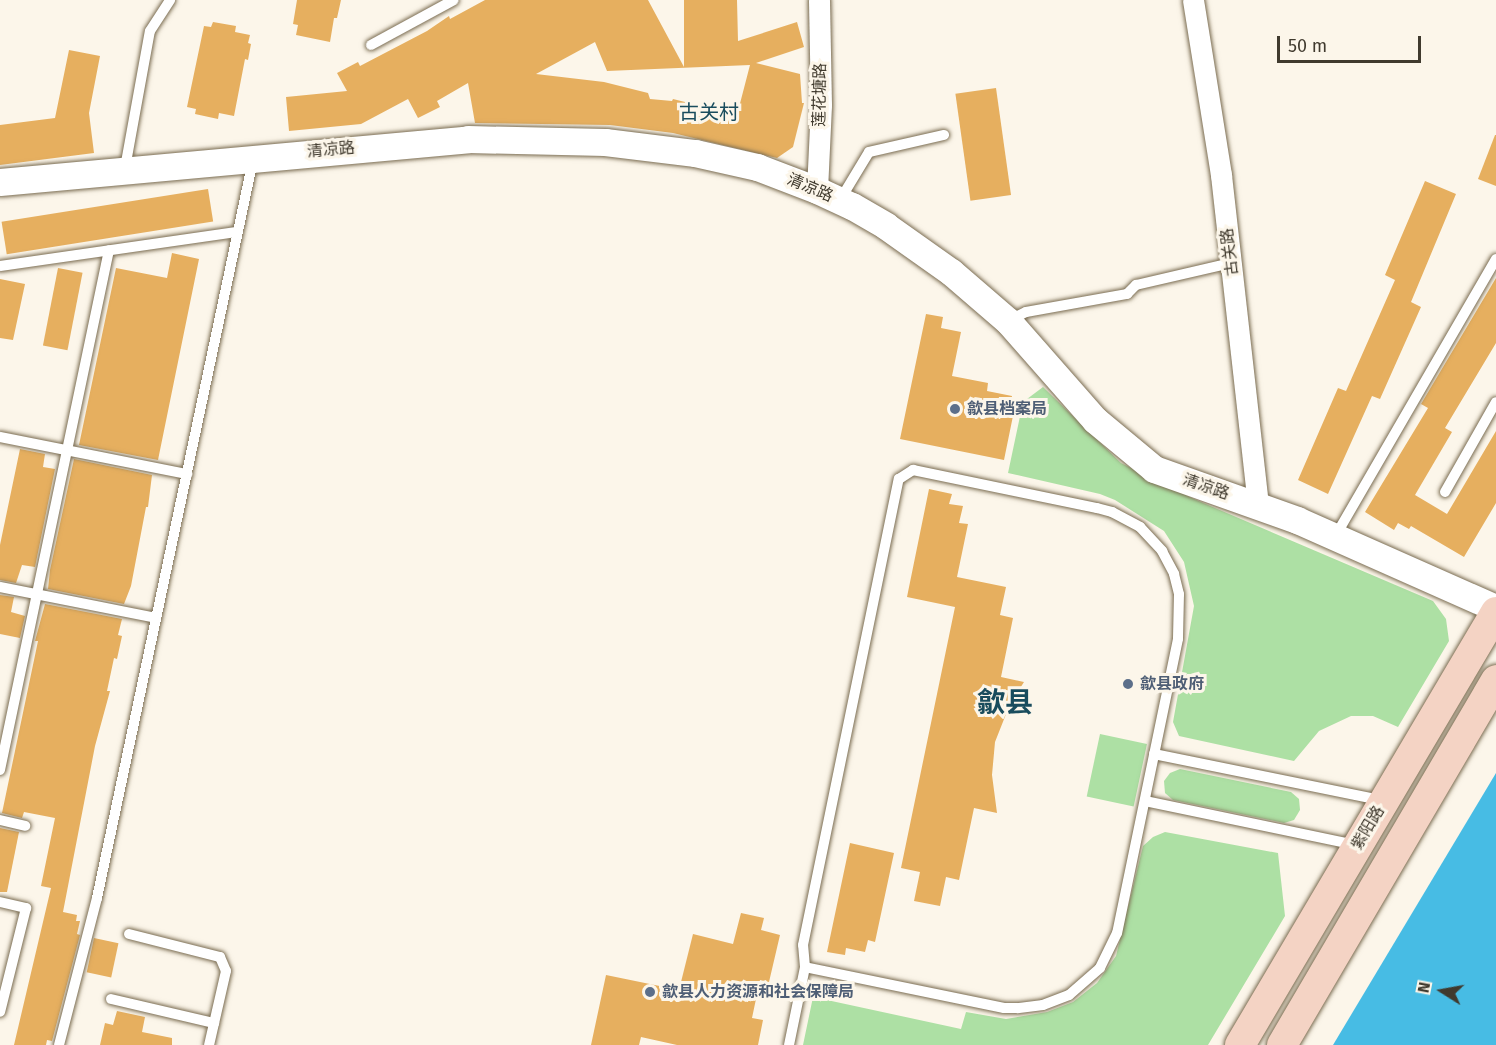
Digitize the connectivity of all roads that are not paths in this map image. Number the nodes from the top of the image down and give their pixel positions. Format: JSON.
{"nodes":[{"id":1,"x":170,"y":0,"type":"edge"},
{"id":2,"x":454,"y":0,"type":"edge"},
{"id":3,"x":819,"y":0,"type":"edge"},
{"id":4,"x":1193,"y":0,"type":"edge"},
{"id":5,"x":371,"y":45,"type":"dead end"},
{"id":6,"x":944,"y":135,"type":"dead end"},
{"id":7,"x":253,"y":157,"type":"junction"},
{"id":8,"x":125,"y":168,"type":"junction"},
{"id":9,"x":0,"y":182,"type":"edge"},
{"id":10,"x":828,"y":195,"type":"junction"},
{"id":11,"x":237,"y":232,"type":"junction"},
{"id":12,"x":109,"y":250,"type":"junction"},
{"id":13,"x":1496,"y":259,"type":"edge"},
{"id":14,"x":1231,"y":263,"type":"junction"},
{"id":15,"x":0,"y":266,"type":"edge"},
{"id":16,"x":1008,"y":321,"type":"junction"},
{"id":17,"x":1496,"y":402,"type":"edge"},
{"id":18,"x":0,"y":437,"type":"edge"},
{"id":19,"x":67,"y":450,"type":"junction"},
{"id":20,"x":187,"y":474,"type":"junction"},
{"id":21,"x":1445,"y":492,"type":"dead end"},
{"id":22,"x":1258,"y":505,"type":"junction"},
{"id":23,"x":1335,"y":536,"type":"junction"},
{"id":24,"x":0,"y":586,"type":"edge"},
{"id":25,"x":37,"y":594,"type":"junction"},
{"id":26,"x":1496,"y":610,"type":"edge"},
{"id":27,"x":156,"y":618,"type":"junction"},
{"id":28,"x":1496,"y":680,"type":"edge"},
{"id":29,"x":1154,"y":754,"type":"junction"},
{"id":30,"x":0,"y":770,"type":"edge"},
{"id":31,"x":1144,"y":801,"type":"junction"},
{"id":32,"x":1384,"y":801,"type":"junction"},
{"id":33,"x":0,"y":820,"type":"edge"},
{"id":34,"x":25,"y":826,"type":"dead end"},
{"id":35,"x":1358,"y":846,"type":"junction"},
{"id":36,"x":0,"y":902,"type":"edge"},
{"id":37,"x":129,"y":934,"type":"dead end"},
{"id":38,"x":805,"y":967,"type":"junction"},
{"id":39,"x":111,"y":999,"type":"dead end"},
{"id":40,"x":0,"y":1012,"type":"edge"},
{"id":41,"x":214,"y":1023,"type":"junction"},
{"id":42,"x":59,"y":1045,"type":"edge"},
{"id":43,"x":208,"y":1045,"type":"edge"},
{"id":44,"x":789,"y":1045,"type":"edge"},
{"id":45,"x":1240,"y":1045,"type":"edge"},
{"id":46,"x":1282,"y":1045,"type":"edge"}],
"edges":[{"from":1,"to":8,"type":"lane"},
{"from":2,"to":5,"type":"lane"},
{"from":3,"to":10,"type":"street","name":"莲花塘路"},
{"from":4,"to":14,"type":"street","name":"古关路"},
{"from":6,"to":10,"type":"lane"},
{"from":7,"to":8,"type":"street","name":"清凉路"},
{"from":7,"to":10,"type":"street","name":"清凉路"},
{"from":7,"to":11,"type":"lane"},
{"from":8,"to":9,"type":"street","name":"清凉路"},
{"from":10,"to":16,"type":"street","name":"清凉路"},
{"from":11,"to":12,"type":"lane"},
{"from":11,"to":20,"type":"lane"},
{"from":12,"to":15,"type":"lane"},
{"from":12,"to":19,"type":"lane"},
{"from":13,"to":23,"type":"lane"},
{"from":14,"to":16,"type":"lane"},
{"from":14,"to":22,"type":"street","name":"古关路"},
{"from":16,"to":22,"type":"street","name":"清凉路"},
{"from":17,"to":21,"type":"lane"},
{"from":18,"to":19,"type":"lane"},
{"from":19,"to":20,"type":"lane"},
{"from":19,"to":25,"type":"lane"},
{"from":20,"to":27,"type":"lane"},
{"from":22,"to":23,"type":"street","name":"清凉路"},
{"from":23,"to":26,"type":"street","name":"清凉路"},
{"from":24,"to":25,"type":"lane"},
{"from":25,"to":27,"type":"lane"},
{"from":25,"to":30,"type":"lane"},
{"from":26,"to":32,"type":"main road","name":"紫阳路"},
{"from":27,"to":42,"type":"lane"},
{"from":28,"to":46,"type":"main road"},
{"from":29,"to":31,"type":"lane"},
{"from":29,"to":32,"type":"lane"},
{"from":29,"to":38,"type":"lane"},
{"from":31,"to":35,"type":"lane"},
{"from":31,"to":38,"type":"lane"},
{"from":32,"to":35,"type":"main road","name":"紫阳路"},
{"from":33,"to":34,"type":"lane"},
{"from":35,"to":45,"type":"main road","name":"紫阳路"},
{"from":36,"to":40,"type":"lane"},
{"from":37,"to":41,"type":"lane"},
{"from":38,"to":44,"type":"lane"},
{"from":39,"to":41,"type":"lane"},
{"from":41,"to":43,"type":"lane"}]}
